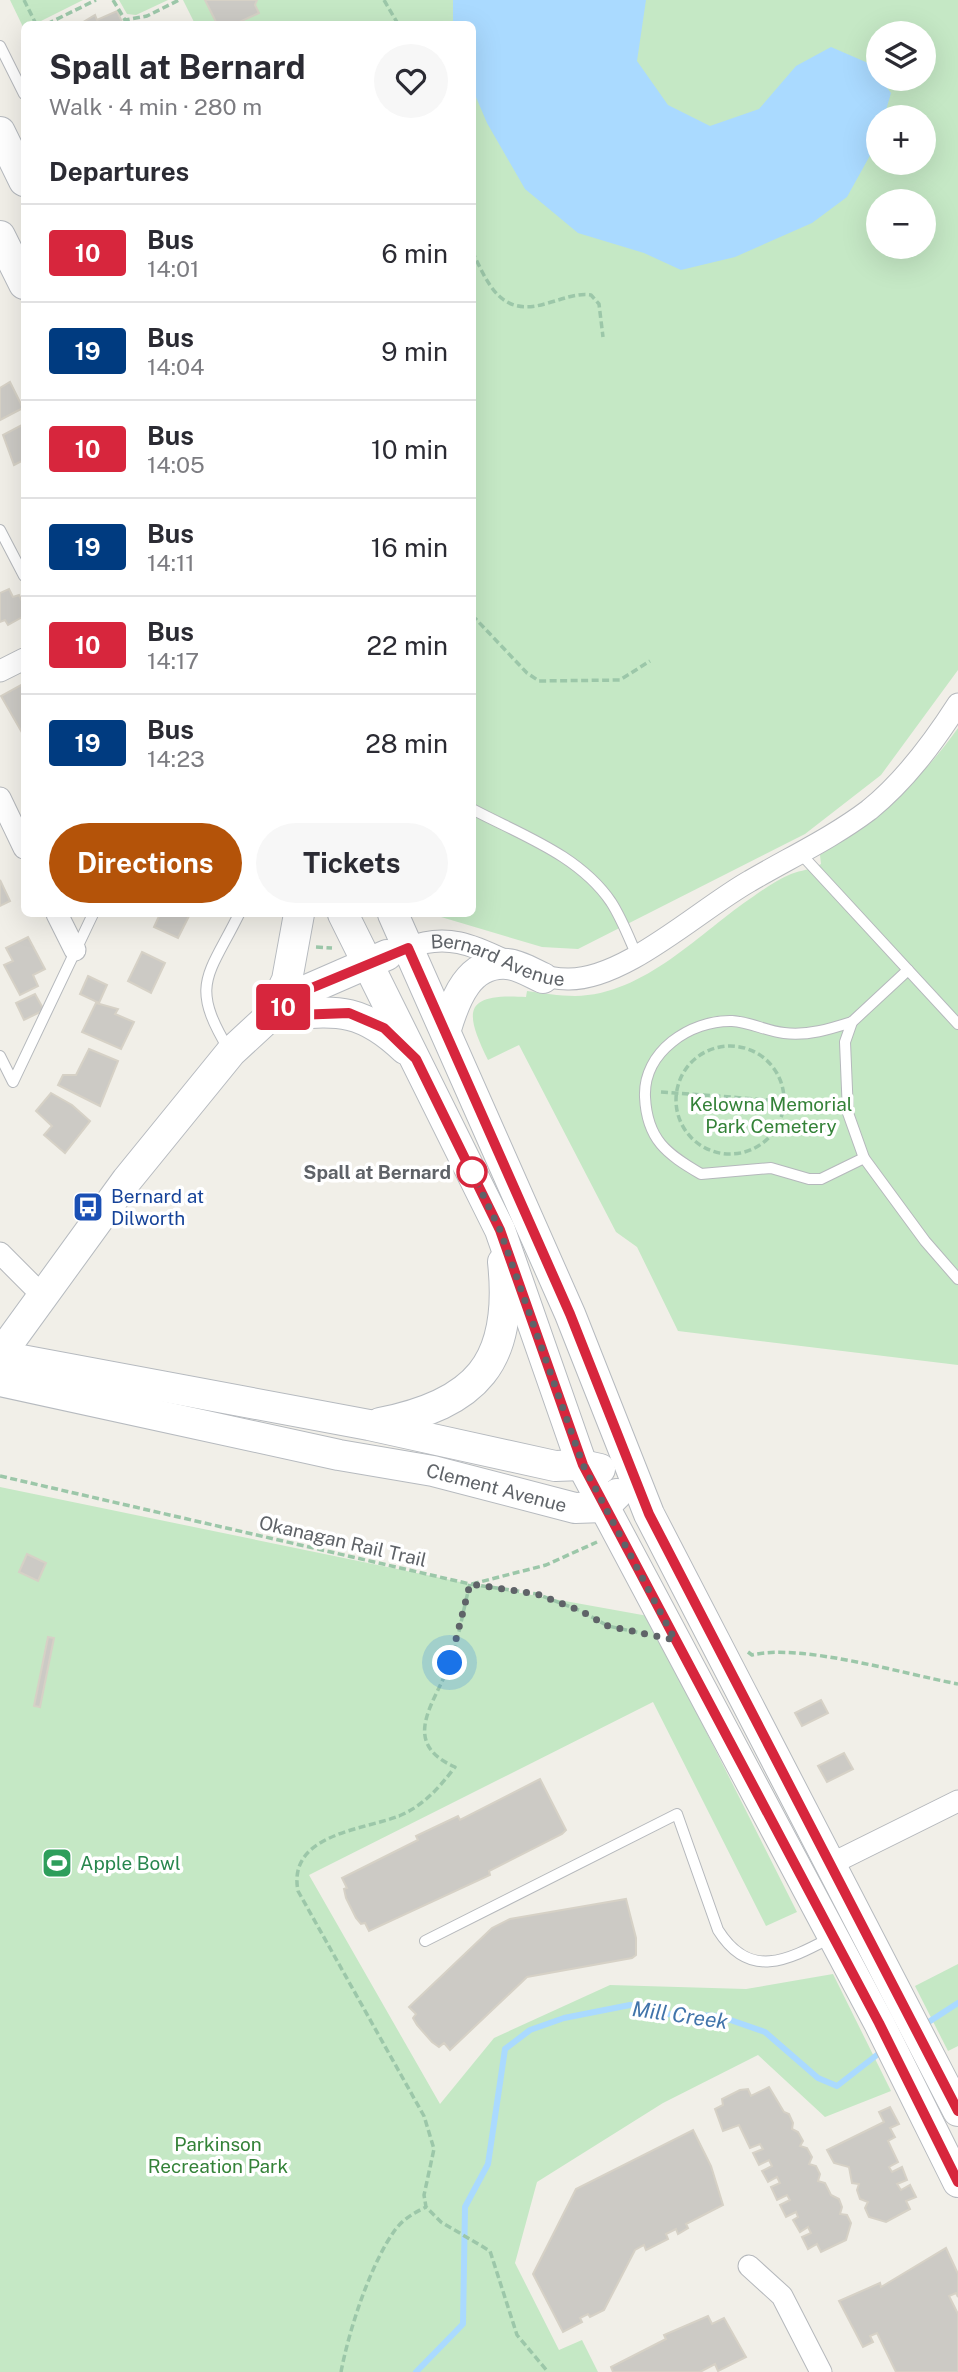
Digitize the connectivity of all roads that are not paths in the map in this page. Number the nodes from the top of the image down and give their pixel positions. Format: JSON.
{"nodes":[{"id":1,"x":0,"y":46,"type":"edge"},
{"id":2,"x":21,"y":88,"type":"edge"},
{"id":3,"x":0,"y":132,"type":"edge"},
{"id":4,"x":21,"y":175,"type":"edge"},
{"id":5,"x":0,"y":236,"type":"edge"},
{"id":6,"x":21,"y":278,"type":"edge"},
{"id":7,"x":0,"y":530,"type":"edge"},
{"id":8,"x":21,"y":570,"type":"edge"},
{"id":9,"x":21,"y":660,"type":"edge"},
{"id":10,"x":0,"y":671,"type":"edge"},
{"id":11,"x":958,"y":705,"type":"edge"},
{"id":12,"x":0,"y":799,"type":"edge"},
{"id":13,"x":476,"y":811,"type":"edge"},
{"id":14,"x":21,"y":842,"type":"edge"},
{"id":15,"x":801,"y":854,"type":"junction"},
{"id":16,"x":58,"y":917,"type":"edge"},
{"id":17,"x":92,"y":917,"type":"edge"},
{"id":18,"x":238,"y":917,"type":"edge"},
{"id":19,"x":298,"y":917,"type":"edge"},
{"id":20,"x":345,"y":917,"type":"edge"},
{"id":21,"x":382,"y":917,"type":"edge"},
{"id":22,"x":394,"y":917,"type":"edge"},
{"id":23,"x":408,"y":948,"type":"junction"},
{"id":24,"x":75,"y":950,"type":"junction"},
{"id":25,"x":637,"y":956,"type":"junction"},
{"id":26,"x":368,"y":963,"type":"junction"},
{"id":27,"x":908,"y":970,"type":"junction"},
{"id":28,"x":543,"y":978,"type":"junction"},
{"id":29,"x":270,"y":1016,"type":"junction"},
{"id":30,"x":852,"y":1022,"type":"junction"},
{"id":31,"x":958,"y":1024,"type":"edge"},
{"id":32,"x":446,"y":1029,"type":"junction"},
{"id":33,"x":230,"y":1052,"type":"junction"},
{"id":34,"x":0,"y":1056,"type":"edge"},
{"id":35,"x":416,"y":1059,"type":"junction"},
{"id":36,"x":864,"y":1158,"type":"junction"},
{"id":37,"x":500,"y":1230,"type":"junction"},
{"id":38,"x":0,"y":1254,"type":"edge"},
{"id":39,"x":958,"y":1279,"type":"edge"},
{"id":40,"x":41,"y":1294,"type":"junction"},
{"id":41,"x":0,"y":1355,"type":"edge"},
{"id":42,"x":0,"y":1381,"type":"edge"},
{"id":43,"x":369,"y":1425,"type":"junction"},
{"id":44,"x":583,"y":1465,"type":"junction"},
{"id":45,"x":635,"y":1476,"type":"junction"},
{"id":46,"x":604,"y":1507,"type":"junction"},
{"id":47,"x":958,"y":1801,"type":"edge"},
{"id":48,"x":829,"y":1865,"type":"junction"},
{"id":49,"x":832,"y":1937,"type":"junction"},
{"id":50,"x":425,"y":1941,"type":"dead end"},
{"id":51,"x":958,"y":2111,"type":"edge"},
{"id":52,"x":958,"y":2182,"type":"edge"},
{"id":53,"x":749,"y":2266,"type":"dead end"},
{"id":54,"x":821,"y":2372,"type":"edge"}],
"edges":[{"from":1,"to":2,"type":"lane"},
{"from":3,"to":4,"type":"main road"},
{"from":5,"to":6,"type":"main road"},
{"from":7,"to":8,"type":"lane"},
{"from":9,"to":10,"type":"street"},
{"from":11,"to":15,"type":"street","name":"Bernard Avenue"},
{"from":12,"to":14,"type":"street"},
{"from":13,"to":25,"type":"lane"},
{"from":15,"to":25,"type":"street","name":"Bernard Avenue"},
{"from":15,"to":27,"type":"lane"},
{"from":16,"to":24,"type":"street"},
{"from":17,"to":24,"type":"lane"},
{"from":18,"to":33,"type":"lane"},
{"from":19,"to":29,"type":"main road"},
{"from":20,"to":26,"type":"main road"},
{"from":21,"to":23,"type":"main road"},
{"from":22,"to":23,"type":"main road"},
{"from":23,"to":26,"type":"main road","name":"Bernard Avenue"},
{"from":23,"to":28,"type":"street","name":"Bernard Avenue"},
{"from":23,"to":32,"type":"main road"},
{"from":24,"to":34,"type":"lane"},
{"from":25,"to":28,"type":"street","name":"Bernard Avenue"},
{"from":26,"to":29,"type":"main road","name":"Bernard Avenue"},
{"from":26,"to":35,"type":"main road"},
{"from":27,"to":30,"type":"lane"},
{"from":27,"to":31,"type":"lane"},
{"from":28,"to":32,"type":"main road"},
{"from":29,"to":33,"type":"main road","name":"Bernard Avenue"},
{"from":29,"to":35,"type":"main road"},
{"from":30,"to":36,"type":"lane"},
{"from":30,"to":36,"type":"lane"},
{"from":32,"to":45,"type":"main road"},
{"from":33,"to":40,"type":"main road","name":"Bernard Avenue"},
{"from":35,"to":37,"type":"main road"},
{"from":36,"to":39,"type":"lane"},
{"from":37,"to":43,"type":"main road"},
{"from":37,"to":44,"type":"main road"},
{"from":38,"to":40,"type":"street"},
{"from":40,"to":41,"type":"main road","name":"Bernard Avenue"},
{"from":41,"to":43,"type":"main road","name":"Clement Avenue"},
{"from":42,"to":46,"type":"main road","name":"Clement Avenue"},
{"from":43,"to":44,"type":"main road","name":"Clement Avenue"},
{"from":44,"to":45,"type":"main road","name":"Clement Avenue"},
{"from":44,"to":46,"type":"main road"},
{"from":45,"to":46,"type":"main road"},
{"from":45,"to":48,"type":"main road"},
{"from":46,"to":49,"type":"main road"},
{"from":47,"to":48,"type":"street"},
{"from":48,"to":51,"type":"main road"},
{"from":49,"to":50,"type":"lane"},
{"from":49,"to":52,"type":"main road"},
{"from":53,"to":54,"type":"street"}]}
